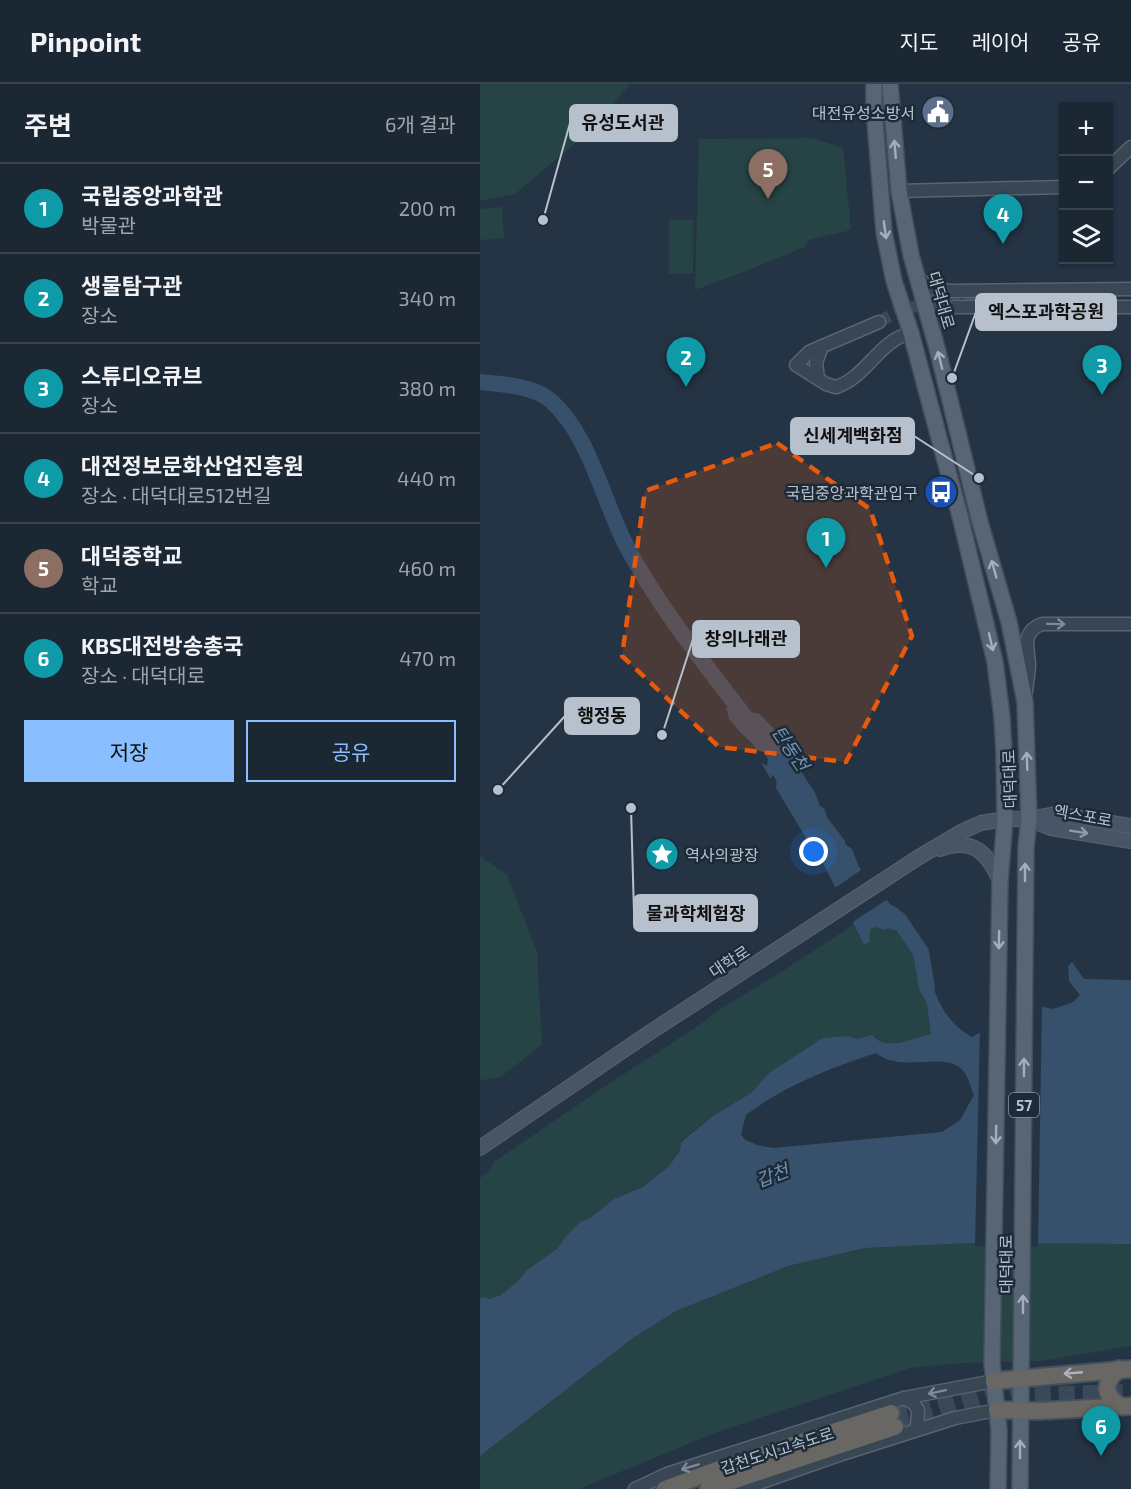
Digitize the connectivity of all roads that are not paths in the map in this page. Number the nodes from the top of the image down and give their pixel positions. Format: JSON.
{"nodes":[{"id":1,"x":874,"y":84,"type":"edge"},
{"id":2,"x":890,"y":84,"type":"edge"},
{"id":3,"x":1131,"y":147,"type":"edge"},
{"id":4,"x":1113,"y":164,"type":"edge"},
{"id":5,"x":1059,"y":187,"type":"edge"},
{"id":6,"x":899,"y":191,"type":"junction"},
{"id":7,"x":917,"y":278,"type":"junction"},
{"id":8,"x":1131,"y":289,"type":"edge"},
{"id":9,"x":1027,"y":290,"type":"junction"},
{"id":10,"x":1131,"y":300,"type":"edge"},
{"id":11,"x":1034,"y":304,"type":"junction"},
{"id":12,"x":1131,"y":307,"type":"edge"},
{"id":13,"x":879,"y":322,"type":"tunnel mouth"},
{"id":14,"x":932,"y":329,"type":"junction"},
{"id":15,"x":911,"y":333,"type":"junction"},
{"id":16,"x":822,"y":346,"type":"junction"},
{"id":17,"x":818,"y":378,"type":"junction"},
{"id":18,"x":1131,"y":624,"type":"edge"},
{"id":19,"x":1025,"y":702,"type":"junction"},
{"id":20,"x":1005,"y":819,"type":"junction"},
{"id":21,"x":1029,"y":819,"type":"junction"},
{"id":22,"x":1131,"y":826,"type":"edge"},
{"id":23,"x":1131,"y":841,"type":"edge"},
{"id":24,"x":919,"y":857,"type":"junction"},
{"id":25,"x":1000,"y":881,"type":"junction"},
{"id":26,"x":480,"y":1148,"type":"edge"},
{"id":27,"x":1125,"y":1369,"type":"edge"},
{"id":28,"x":1022,"y":1370,"type":"junction"},
{"id":29,"x":994,"y":1381,"type":"junction"},
{"id":30,"x":904,"y":1398,"type":"junction"},
{"id":31,"x":1126,"y":1406,"type":"edge"},
{"id":32,"x":1020,"y":1409,"type":"junction"},
{"id":33,"x":997,"y":1410,"type":"junction"},
{"id":34,"x":914,"y":1431,"type":"junction"},
{"id":35,"x":635,"y":1489,"type":"edge"},
{"id":36,"x":665,"y":1489,"type":"edge"},
{"id":37,"x":708,"y":1489,"type":"edge"},
{"id":38,"x":742,"y":1489,"type":"edge"},
{"id":39,"x":998,"y":1489,"type":"edge"},
{"id":40,"x":1020,"y":1489,"type":"edge"}],
"edges":[{"from":1,"to":15,"type":"main road","name":"대덕대로","number":"57","one_way":true},
{"from":6,"to":2,"type":"main road","name":"대덕대로","number":"57","one_way":true},
{"from":3,"to":4,"type":"street"},
{"from":5,"to":6,"type":"street"},
{"from":6,"to":7,"type":"main road","name":"대덕대로","number":"57"},
{"from":7,"to":9,"type":"street"},
{"from":7,"to":14,"type":"main road","name":"대덕대로","number":"57"},
{"from":8,"to":9,"type":"street"},
{"from":9,"to":11,"type":"street"},
{"from":10,"to":11,"type":"street"},
{"from":11,"to":12,"type":"street"},
{"from":11,"to":14,"type":"street"},
{"from":13,"to":16,"type":"street"},
{"from":19,"to":14,"type":"main road","name":"대덕대로","number":"57","one_way":true},
{"from":15,"to":17,"type":"street"},
{"from":15,"to":20,"type":"main road","name":"대덕대로","number":"57","one_way":true},
{"from":16,"to":17,"type":"street"},
{"from":16,"to":17,"type":"street"},
{"from":19,"to":18,"type":"street","one_way":true},
{"from":21,"to":19,"type":"main road","name":"대덕대로","number":"57","one_way":true},
{"from":20,"to":21,"type":"main road","name":"엑스포로"},
{"from":20,"to":24,"type":"main road","name":"대학로"},
{"from":20,"to":25,"type":"main road","name":"대덕대로","number":"57"},
{"from":21,"to":22,"type":"main road","name":"엑스포로"},
{"from":21,"to":23,"type":"main road","name":"엑스포로","one_way":true},
{"from":28,"to":21,"type":"main road","name":"대덕대로","number":"57","one_way":true},
{"from":24,"to":25,"type":"main road"},
{"from":24,"to":26,"type":"main road","name":"대학로"},
{"from":25,"to":29,"type":"main road","name":"대덕대로","number":"57","one_way":true},
{"from":27,"to":28,"type":"highway","one_way":true},
{"from":27,"to":31,"type":"highway"},
{"from":28,"to":29,"type":"highway"},
{"from":28,"to":32,"type":"main road","name":"대덕대로","number":"57"},
{"from":29,"to":30,"type":"street","one_way":true},
{"from":29,"to":33,"type":"main road","name":"대덕대로","number":"57"},
{"from":30,"to":34,"type":"street"},
{"from":30,"to":35,"type":"street","one_way":true},
{"from":31,"to":32,"type":"highway"},
{"from":32,"to":33,"type":"highway"},
{"from":40,"to":32,"type":"main road","name":"대덕대로","number":"57","one_way":true},
{"from":33,"to":34,"type":"street"},
{"from":33,"to":39,"type":"main road","name":"대덕대로","number":"57"},
{"from":34,"to":38,"type":"street"},
{"from":36,"to":37,"type":"highway","name":"갑천도시고속도로"}]}
